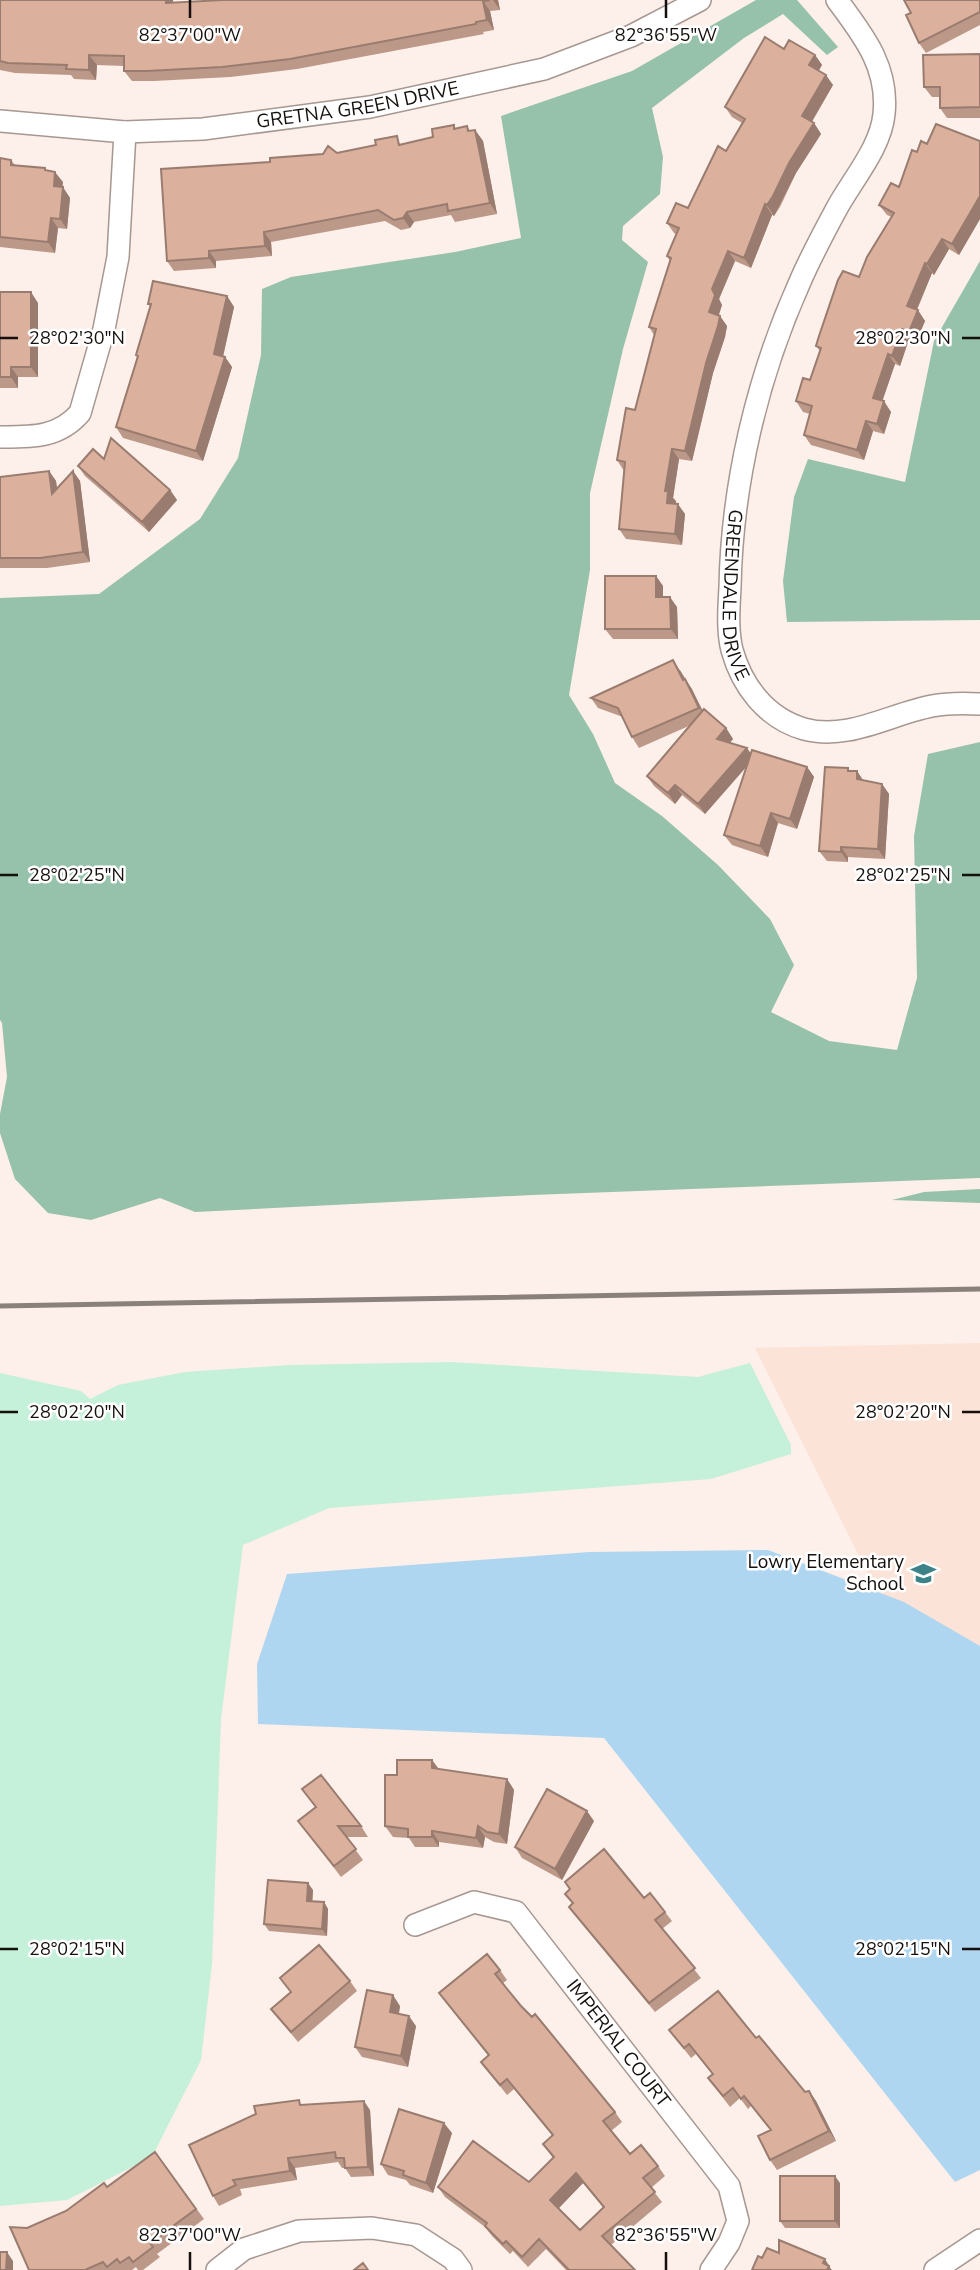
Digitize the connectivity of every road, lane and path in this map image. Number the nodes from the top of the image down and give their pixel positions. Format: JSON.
{"nodes":[{"id":1,"x":701,"y":0,"type":"edge"},
{"id":2,"x":837,"y":0,"type":"edge"},
{"id":3,"x":0,"y":121,"type":"edge"},
{"id":4,"x":125,"y":132,"type":"junction"},
{"id":5,"x":0,"y":437,"type":"edge"},
{"id":6,"x":980,"y":704,"type":"edge"},
{"id":7,"x":415,"y":1925,"type":"dead end"},
{"id":8,"x":980,"y":2240,"type":"edge"},
{"id":9,"x":217,"y":2270,"type":"edge"},
{"id":10,"x":461,"y":2270,"type":"edge"},
{"id":11,"x":711,"y":2270,"type":"edge"},
{"id":12,"x":935,"y":2270,"type":"edge"}],
"edges":[{"from":1,"to":4,"type":"street","name":"GRETNA GREEN DRIVE"},
{"from":2,"to":6,"type":"street","name":"GREENDALE DRIVE"},
{"from":3,"to":4,"type":"street","name":"GRETNA GREEN DRIVE"},
{"from":4,"to":5,"type":"street"},
{"from":7,"to":11,"type":"street","name":"IMPERIAL COURT"},
{"from":8,"to":12,"type":"street"},
{"from":9,"to":10,"type":"street"}]}
